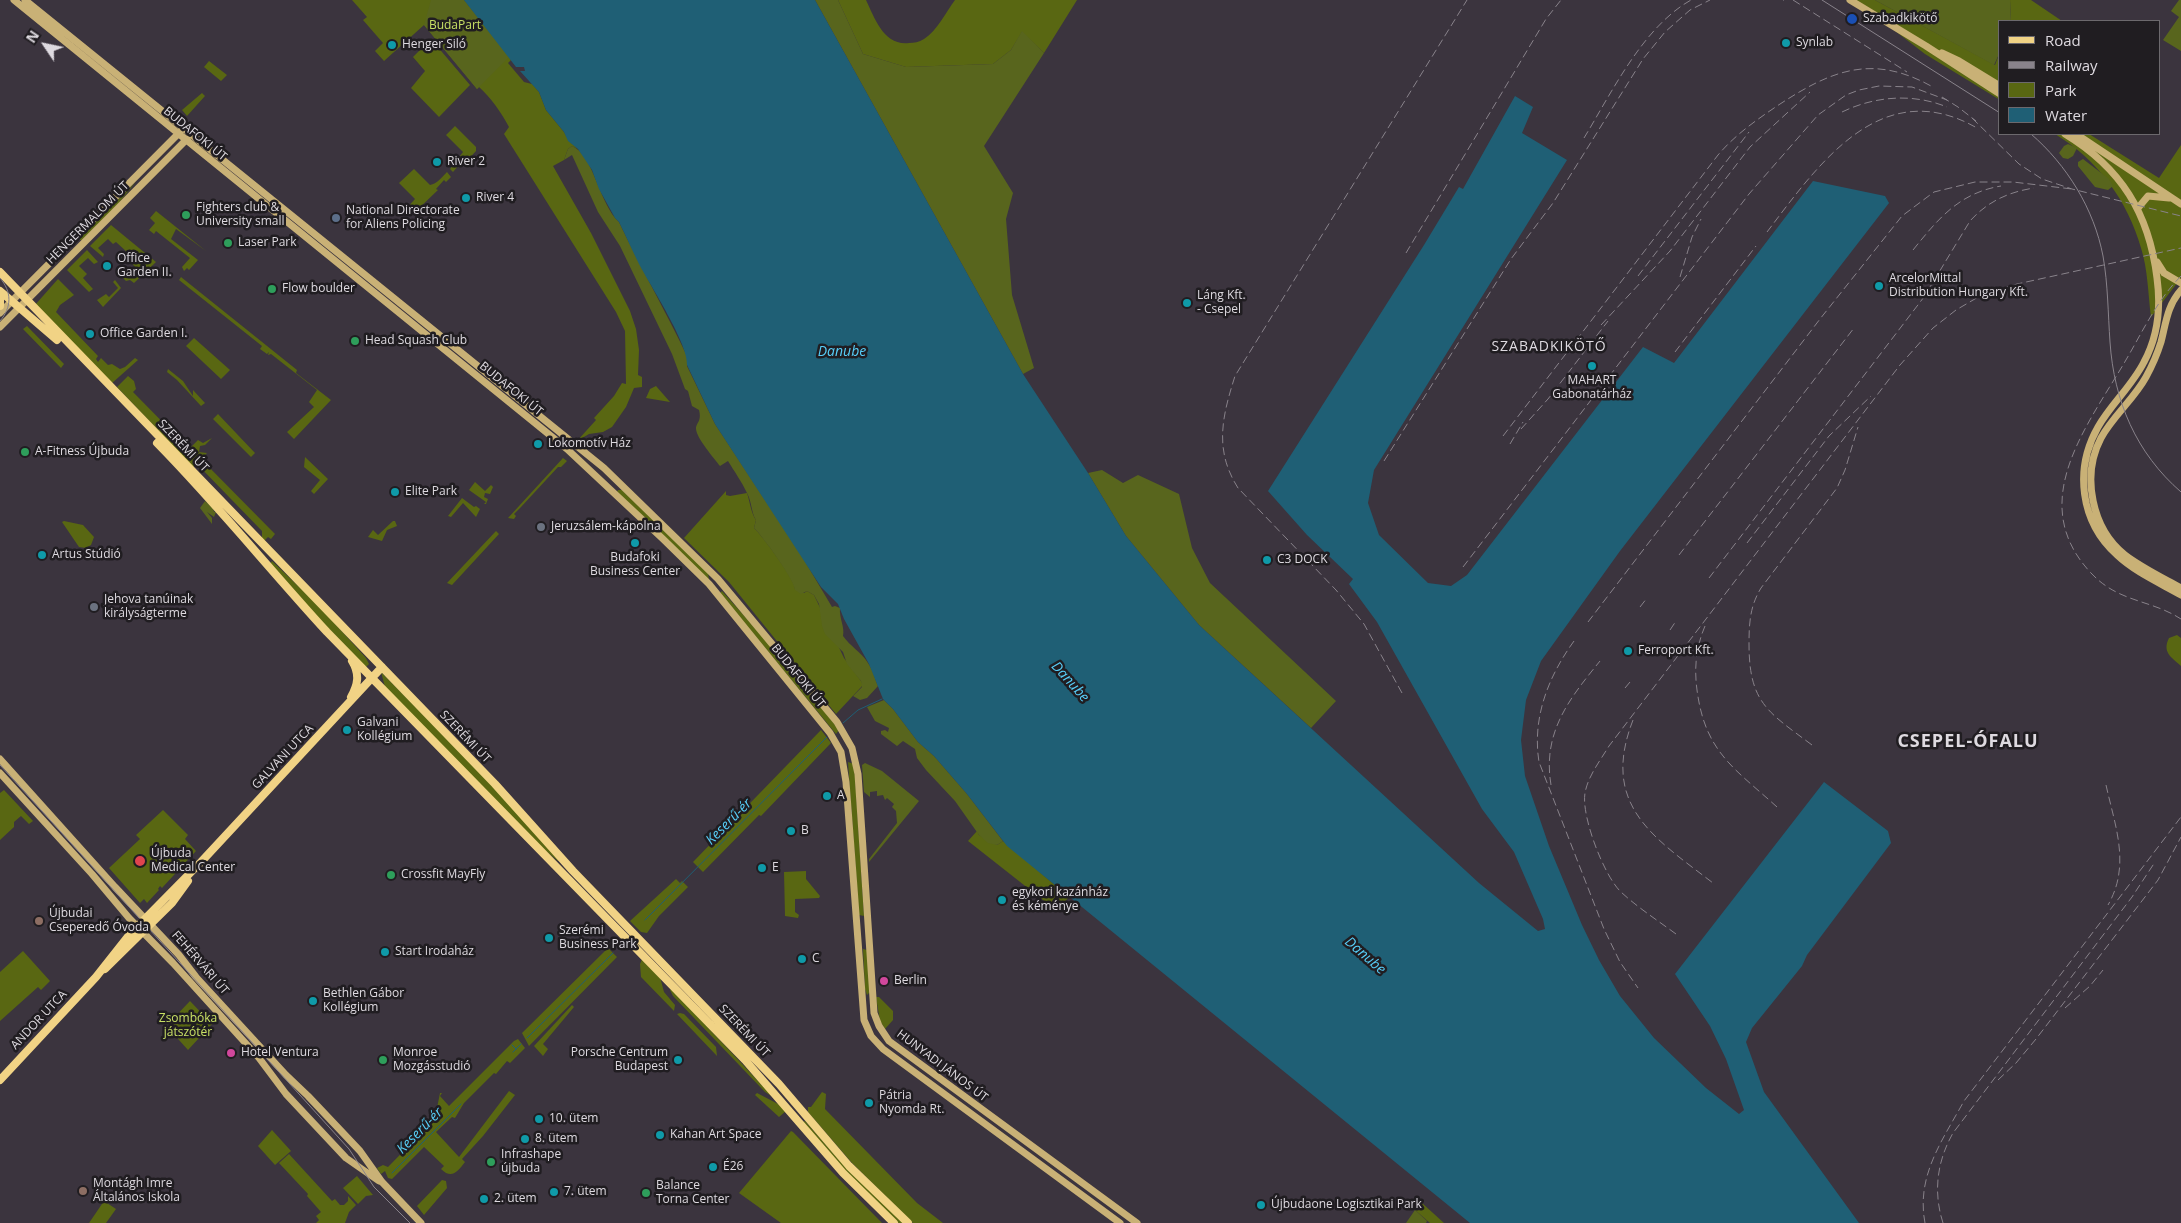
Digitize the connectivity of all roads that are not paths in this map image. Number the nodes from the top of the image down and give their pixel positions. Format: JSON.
{"nodes":[{"id":1,"x":14,"y":0,"type":"edge"},
{"id":2,"x":25,"y":0,"type":"edge"},
{"id":3,"x":1850,"y":0,"type":"edge"},
{"id":4,"x":37,"y":14,"type":"junction"},
{"id":5,"x":1926,"y":46,"type":"junction"},
{"id":6,"x":113,"y":71,"type":"junction"},
{"id":7,"x":108,"y":77,"type":"junction"},
{"id":8,"x":128,"y":83,"type":"junction"},
{"id":9,"x":1998,"y":85,"type":"edge"},
{"id":10,"x":122,"y":90,"type":"junction"},
{"id":11,"x":1998,"y":93,"type":"edge"},
{"id":12,"x":184,"y":128,"type":"junction"},
{"id":13,"x":178,"y":134,"type":"junction"},
{"id":14,"x":2066,"y":135,"type":"edge"},
{"id":15,"x":2077,"y":135,"type":"edge"},
{"id":16,"x":188,"y":138,"type":"junction"},
{"id":17,"x":138,"y":174,"type":"junction"},
{"id":18,"x":145,"y":182,"type":"junction"},
{"id":19,"x":2174,"y":200,"type":"junction"},
{"id":20,"x":2181,"y":204,"type":"edge"},
{"id":21,"x":2138,"y":208,"type":"junction"},
{"id":22,"x":72,"y":240,"type":"junction"},
{"id":23,"x":324,"y":242,"type":"junction"},
{"id":24,"x":312,"y":243,"type":"junction"},
{"id":25,"x":80,"y":247,"type":"junction"},
{"id":26,"x":328,"y":256,"type":"junction"},
{"id":27,"x":2155,"y":257,"type":"junction"},
{"id":28,"x":0,"y":272,"type":"edge"},
{"id":29,"x":366,"y":275,"type":"junction"},
{"id":30,"x":376,"y":283,"type":"junction"},
{"id":31,"x":2181,"y":283,"type":"edge"},
{"id":32,"x":365,"y":286,"type":"junction"},
{"id":33,"x":2181,"y":290,"type":"edge"},
{"id":34,"x":0,"y":291,"type":"edge"},
{"id":35,"x":20,"y":293,"type":"junction"},
{"id":36,"x":378,"y":297,"type":"junction"},
{"id":37,"x":0,"y":300,"type":"edge"},
{"id":38,"x":27,"y":300,"type":"junction"},
{"id":39,"x":12,"y":301,"type":"junction"},
{"id":40,"x":0,"y":306,"type":"edge"},
{"id":41,"x":20,"y":308,"type":"junction"},
{"id":42,"x":0,"y":313,"type":"edge"},
{"id":43,"x":0,"y":327,"type":"edge"},
{"id":44,"x":455,"y":347,"type":"junction"},
{"id":45,"x":450,"y":354,"type":"junction"},
{"id":46,"x":553,"y":425,"type":"junction"},
{"id":47,"x":547,"y":432,"type":"junction"},
{"id":48,"x":619,"y":482,"type":"junction"},
{"id":49,"x":611,"y":490,"type":"junction"},
{"id":50,"x":718,"y":578,"type":"junction"},
{"id":51,"x":709,"y":584,"type":"junction"},
{"id":52,"x":2181,"y":588,"type":"edge"},
{"id":53,"x":2181,"y":595,"type":"edge"},
{"id":54,"x":349,"y":655,"type":"junction"},
{"id":55,"x":382,"y":667,"type":"junction"},
{"id":56,"x":372,"y":678,"type":"junction"},
{"id":57,"x":347,"y":706,"type":"junction"},
{"id":58,"x":846,"y":735,"type":"joint"},
{"id":59,"x":0,"y":759,"type":"edge"},
{"id":60,"x":0,"y":773,"type":"edge"},
{"id":61,"x":868,"y":918,"type":"junction"},
{"id":62,"x":857,"y":919,"type":"junction"},
{"id":63,"x":148,"y":921,"type":"junction"},
{"id":64,"x":140,"y":929,"type":"junction"},
{"id":65,"x":869,"y":943,"type":"junction"},
{"id":66,"x":858,"y":944,"type":"junction"},
{"id":67,"x":870,"y":1034,"type":"junction"},
{"id":68,"x":887,"y":1038,"type":"junction"},
{"id":69,"x":271,"y":1074,"type":"junction"},
{"id":70,"x":0,"y":1080,"type":"edge"},
{"id":71,"x":300,"y":1088,"type":"junction"},
{"id":72,"x":962,"y":1094,"type":"junction"},
{"id":73,"x":971,"y":1101,"type":"junction"},
{"id":74,"x":956,"y":1102,"type":"junction"},
{"id":75,"x":965,"y":1109,"type":"junction"},
{"id":76,"x":1016,"y":1134,"type":"junction"},
{"id":77,"x":1010,"y":1142,"type":"junction"},
{"id":78,"x":1050,"y":1172,"type":"junction"},
{"id":79,"x":1068,"y":1173,"type":"junction"},
{"id":80,"x":382,"y":1182,"type":"junction"},
{"id":81,"x":1072,"y":1187,"type":"junction"},
{"id":82,"x":1103,"y":1199,"type":"junction"},
{"id":83,"x":1098,"y":1207,"type":"junction"},
{"id":84,"x":421,"y":1223,"type":"edge"},
{"id":85,"x":894,"y":1223,"type":"edge"},
{"id":86,"x":908,"y":1223,"type":"edge"},
{"id":87,"x":1120,"y":1223,"type":"edge"},
{"id":88,"x":1137,"y":1223,"type":"edge"}],
"edges":[{"from":1,"to":4,"type":"main road","name":"BUDAFOKI ÚT"},
{"from":2,"to":4,"type":"main road","name":"BUDAFOKI ÚT"},
{"from":3,"to":5,"type":"main road"},
{"from":4,"to":6,"type":"main road","name":"BUDAFOKI ÚT"},
{"from":4,"to":7,"type":"main road","name":"BUDAFOKI ÚT"},
{"from":5,"to":9,"type":"main road"},
{"from":5,"to":11,"type":"main road"},
{"from":6,"to":7,"type":"main road"},
{"from":6,"to":8,"type":"main road","name":"BUDAFOKI ÚT"},
{"from":7,"to":10,"type":"main road","name":"BUDAFOKI ÚT"},
{"from":8,"to":10,"type":"main road"},
{"from":8,"to":12,"type":"main road","name":"BUDAFOKI ÚT"},
{"from":10,"to":13,"type":"main road","name":"BUDAFOKI ÚT"},
{"from":12,"to":13,"type":"main road","name":"HENGERMALOM ÚT"},
{"from":12,"to":16,"type":"main road","name":"BUDAFOKI ÚT"},
{"from":13,"to":16,"type":"main road","name":"BUDAFOKI ÚT"},
{"from":13,"to":17,"type":"main road","name":"HENGERMALOM ÚT"},
{"from":14,"to":21,"type":"main road"},
{"from":15,"to":19,"type":"main road"},
{"from":16,"to":18,"type":"main road","name":"HENGERMALOM ÚT"},
{"from":16,"to":23,"type":"main road","name":"BUDAFOKI ÚT"},
{"from":16,"to":24,"type":"main road","name":"BUDAFOKI ÚT"},
{"from":17,"to":18,"type":"main road"},
{"from":17,"to":22,"type":"main road","name":"HENGERMALOM ÚT"},
{"from":18,"to":25,"type":"main road","name":"HENGERMALOM ÚT"},
{"from":19,"to":20,"type":"main road"},
{"from":19,"to":21,"type":"main road"},
{"from":21,"to":27,"type":"main road"},
{"from":22,"to":25,"type":"main road"},
{"from":22,"to":35,"type":"main road","name":"HENGERMALOM ÚT"},
{"from":23,"to":24,"type":"main road"},
{"from":23,"to":26,"type":"main road"},
{"from":23,"to":29,"type":"main road","name":"BUDAFOKI ÚT"},
{"from":24,"to":26,"type":"main road","name":"BUDAFOKI ÚT"},
{"from":25,"to":38,"type":"main road","name":"HENGERMALOM ÚT"},
{"from":26,"to":32,"type":"main road","name":"BUDAFOKI ÚT"},
{"from":27,"to":31,"type":"main road"},
{"from":27,"to":53,"type":"main road"},
{"from":28,"to":35,"type":"main road","name":"SZERÉMI ÚT"},
{"from":29,"to":30,"type":"main road","name":"BUDAFOKI ÚT"},
{"from":29,"to":32,"type":"main road"},
{"from":30,"to":32,"type":"main road"},
{"from":30,"to":36,"type":"main road"},
{"from":30,"to":44,"type":"main road","name":"BUDAFOKI ÚT"},
{"from":32,"to":36,"type":"main road","name":"BUDAFOKI ÚT"},
{"from":33,"to":52,"type":"main road"},
{"from":34,"to":39,"type":"main road","name":"SZERÉMI ÚT"},
{"from":35,"to":38,"type":"main road","name":"SZERÉMI ÚT"},
{"from":35,"to":39,"type":"main road","name":"HENGERMALOM ÚT"},
{"from":36,"to":45,"type":"main road","name":"BUDAFOKI ÚT"},
{"from":37,"to":40,"type":"main road"},
{"from":38,"to":41,"type":"main road","name":"HENGERMALOM ÚT"},
{"from":38,"to":55,"type":"main road","name":"SZERÉMI ÚT"},
{"from":39,"to":41,"type":"main road","name":"SZERÉMI ÚT"},
{"from":39,"to":42,"type":"main road","name":"HENGERMALOM ÚT"},
{"from":41,"to":43,"type":"main road","name":"HENGERMALOM ÚT"},
{"from":41,"to":54,"type":"main road","name":"SZERÉMI ÚT"},
{"from":44,"to":45,"type":"main road"},
{"from":44,"to":46,"type":"main road","name":"BUDAFOKI ÚT"},
{"from":45,"to":47,"type":"main road","name":"BUDAFOKI ÚT"},
{"from":46,"to":47,"type":"main road"},
{"from":46,"to":48,"type":"main road","name":"BUDAFOKI ÚT"},
{"from":47,"to":49,"type":"main road","name":"BUDAFOKI ÚT"},
{"from":48,"to":49,"type":"main road"},
{"from":48,"to":50,"type":"main road","name":"BUDAFOKI ÚT"},
{"from":49,"to":51,"type":"main road","name":"BUDAFOKI ÚT"},
{"from":50,"to":51,"type":"main road"},
{"from":50,"to":58,"type":"main road","name":"BUDAFOKI ÚT"},
{"from":51,"to":62,"type":"main road","name":"BUDAFOKI ÚT"},
{"from":54,"to":56,"type":"main road","name":"SZERÉMI ÚT"},
{"from":54,"to":57,"type":"main road"},
{"from":55,"to":56,"type":"main road","name":"GALVANI UTCA"},
{"from":55,"to":86,"type":"main road","name":"SZERÉMI ÚT"},
{"from":56,"to":57,"type":"main road","name":"GALVANI UTCA"},
{"from":56,"to":85,"type":"main road","name":"SZERÉMI ÚT"},
{"from":57,"to":63,"type":"main road","name":"GALVANI UTCA"},
{"from":58,"to":61,"type":"main road","name":"HUNYADI JÁNOS ÚT"},
{"from":59,"to":63,"type":"main road","name":"FEHÉRVÁRI ÚT"},
{"from":60,"to":64,"type":"main road","name":"FEHÉRVÁRI ÚT"},
{"from":61,"to":62,"type":"main road"},
{"from":61,"to":65,"type":"main road","name":"HUNYADI JÁNOS ÚT"},
{"from":62,"to":66,"type":"main road"},
{"from":63,"to":64,"type":"main road","name":"ANDOR UTCA"},
{"from":63,"to":71,"type":"main road","name":"FEHÉRVÁRI ÚT"},
{"from":64,"to":69,"type":"main road","name":"FEHÉRVÁRI ÚT"},
{"from":64,"to":70,"type":"main road","name":"ANDOR UTCA"},
{"from":65,"to":66,"type":"main road"},
{"from":65,"to":68,"type":"main road","name":"HUNYADI JÁNOS ÚT"},
{"from":66,"to":67,"type":"main road"},
{"from":67,"to":68,"type":"main road"},
{"from":67,"to":74,"type":"main road","name":"HUNYADI JÁNOS ÚT"},
{"from":68,"to":72,"type":"main road","name":"HUNYADI JÁNOS ÚT"},
{"from":69,"to":71,"type":"main road"},
{"from":69,"to":80,"type":"main road","name":"FEHÉRVÁRI ÚT"},
{"from":71,"to":80,"type":"main road","name":"FEHÉRVÁRI ÚT"},
{"from":72,"to":73,"type":"main road","name":"HUNYADI JÁNOS ÚT"},
{"from":72,"to":74,"type":"main road"},
{"from":73,"to":75,"type":"main road"},
{"from":73,"to":76,"type":"main road","name":"HUNYADI JÁNOS ÚT"},
{"from":74,"to":75,"type":"main road","name":"HUNYADI JÁNOS ÚT"},
{"from":75,"to":77,"type":"main road","name":"HUNYADI JÁNOS ÚT"},
{"from":76,"to":77,"type":"main road"},
{"from":76,"to":79,"type":"main road","name":"HUNYADI JÁNOS ÚT"},
{"from":77,"to":78,"type":"main road","name":"HUNYADI JÁNOS ÚT"},
{"from":78,"to":79,"type":"main road"},
{"from":78,"to":81,"type":"main road","name":"HUNYADI JÁNOS ÚT"},
{"from":79,"to":81,"type":"main road"},
{"from":79,"to":82,"type":"main road","name":"HUNYADI JÁNOS ÚT"},
{"from":80,"to":84,"type":"main road","name":"FEHÉRVÁRI ÚT"},
{"from":81,"to":83,"type":"main road","name":"HUNYADI JÁNOS ÚT"},
{"from":82,"to":83,"type":"main road"},
{"from":82,"to":88,"type":"main road","name":"HUNYADI JÁNOS ÚT"},
{"from":83,"to":87,"type":"main road","name":"HUNYADI JÁNOS ÚT"}]}
